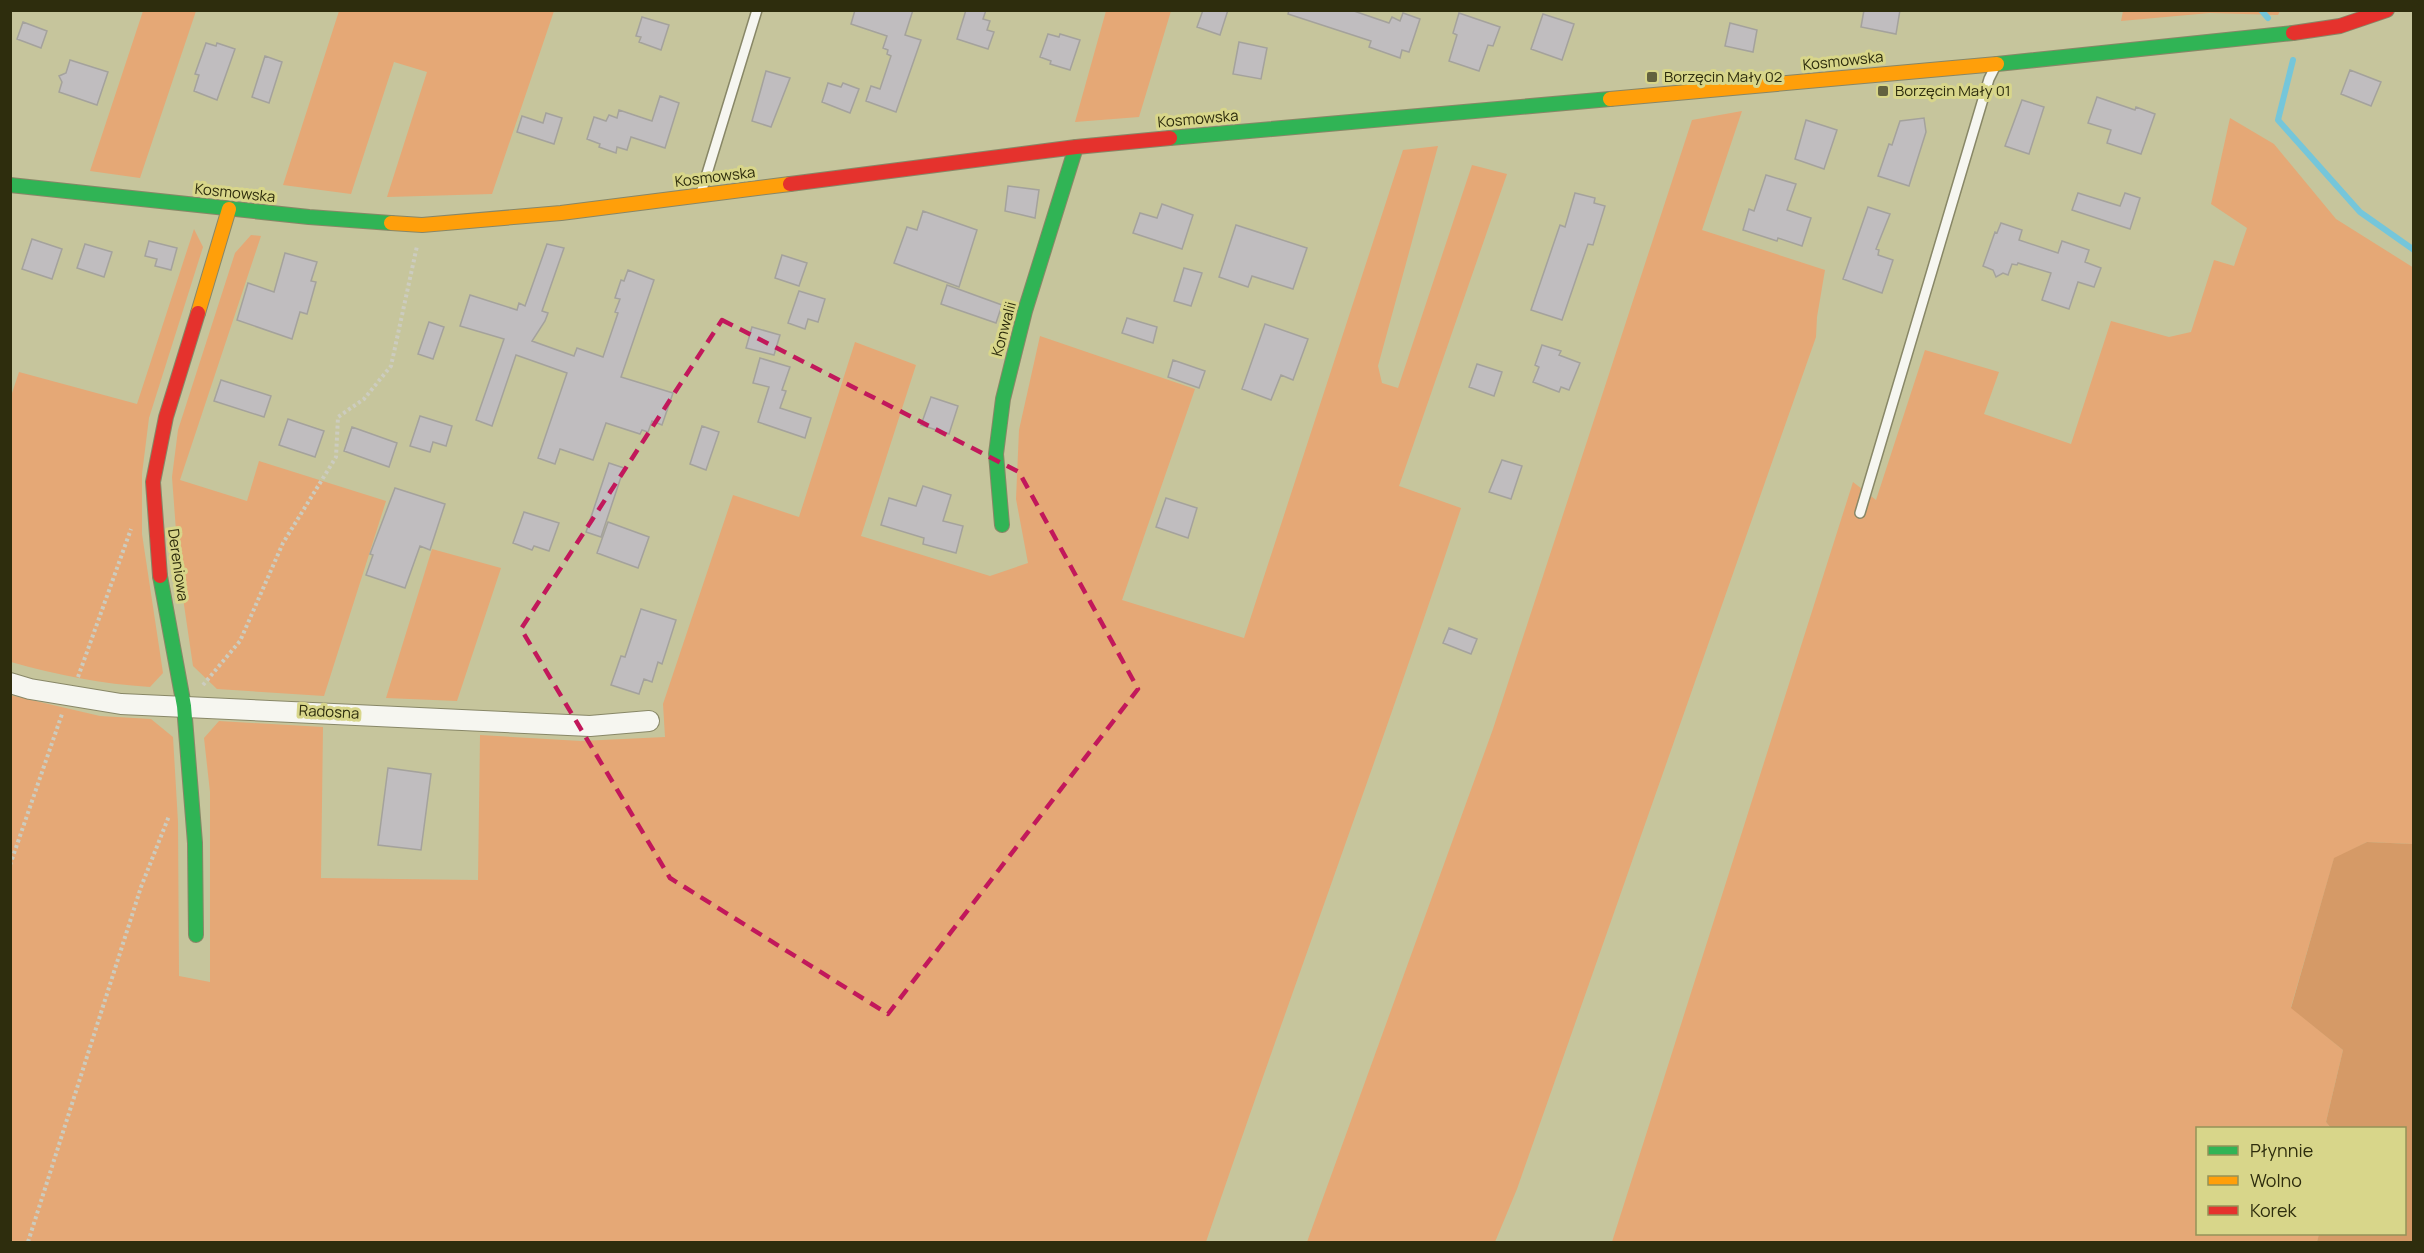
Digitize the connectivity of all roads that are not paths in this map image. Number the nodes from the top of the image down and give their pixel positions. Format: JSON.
{"nodes":[{"id":1,"x":757,"y":10,"type":"edge"},
{"id":2,"x":2387,"y":10,"type":"edge"},
{"id":3,"x":1996,"y":64,"type":"junction"},
{"id":4,"x":1076,"y":147,"type":"junction"},
{"id":5,"x":10,"y":185,"type":"edge"},
{"id":6,"x":700,"y":195,"type":"junction"},
{"id":7,"x":229,"y":209,"type":"junction"},
{"id":8,"x":1860,"y":513,"type":"dead end"},
{"id":9,"x":1002,"y":525,"type":"dead end"},
{"id":10,"x":10,"y":683,"type":"edge"},
{"id":11,"x":184,"y":706,"type":"junction"},
{"id":12,"x":649,"y":721,"type":"dead end"},
{"id":13,"x":196,"y":935,"type":"dead end"}],
"edges":[{"from":1,"to":6,"type":"lane"},
{"from":2,"to":3,"type":"street","name":"Kosmowska"},
{"from":3,"to":4,"type":"street","name":"Kosmowska"},
{"from":3,"to":8,"type":"lane"},
{"from":4,"to":6,"type":"street","name":"Kosmowska"},
{"from":4,"to":9,"type":"street","name":"Konwalii"},
{"from":5,"to":7,"type":"street","name":"Kosmowska"},
{"from":6,"to":7,"type":"street","name":"Kosmowska"},
{"from":7,"to":11,"type":"street","name":"Dereniowa"},
{"from":10,"to":11,"type":"street","name":"Radosna"},
{"from":11,"to":12,"type":"street","name":"Radosna"},
{"from":11,"to":13,"type":"street","name":"Dereniowa"}]}
